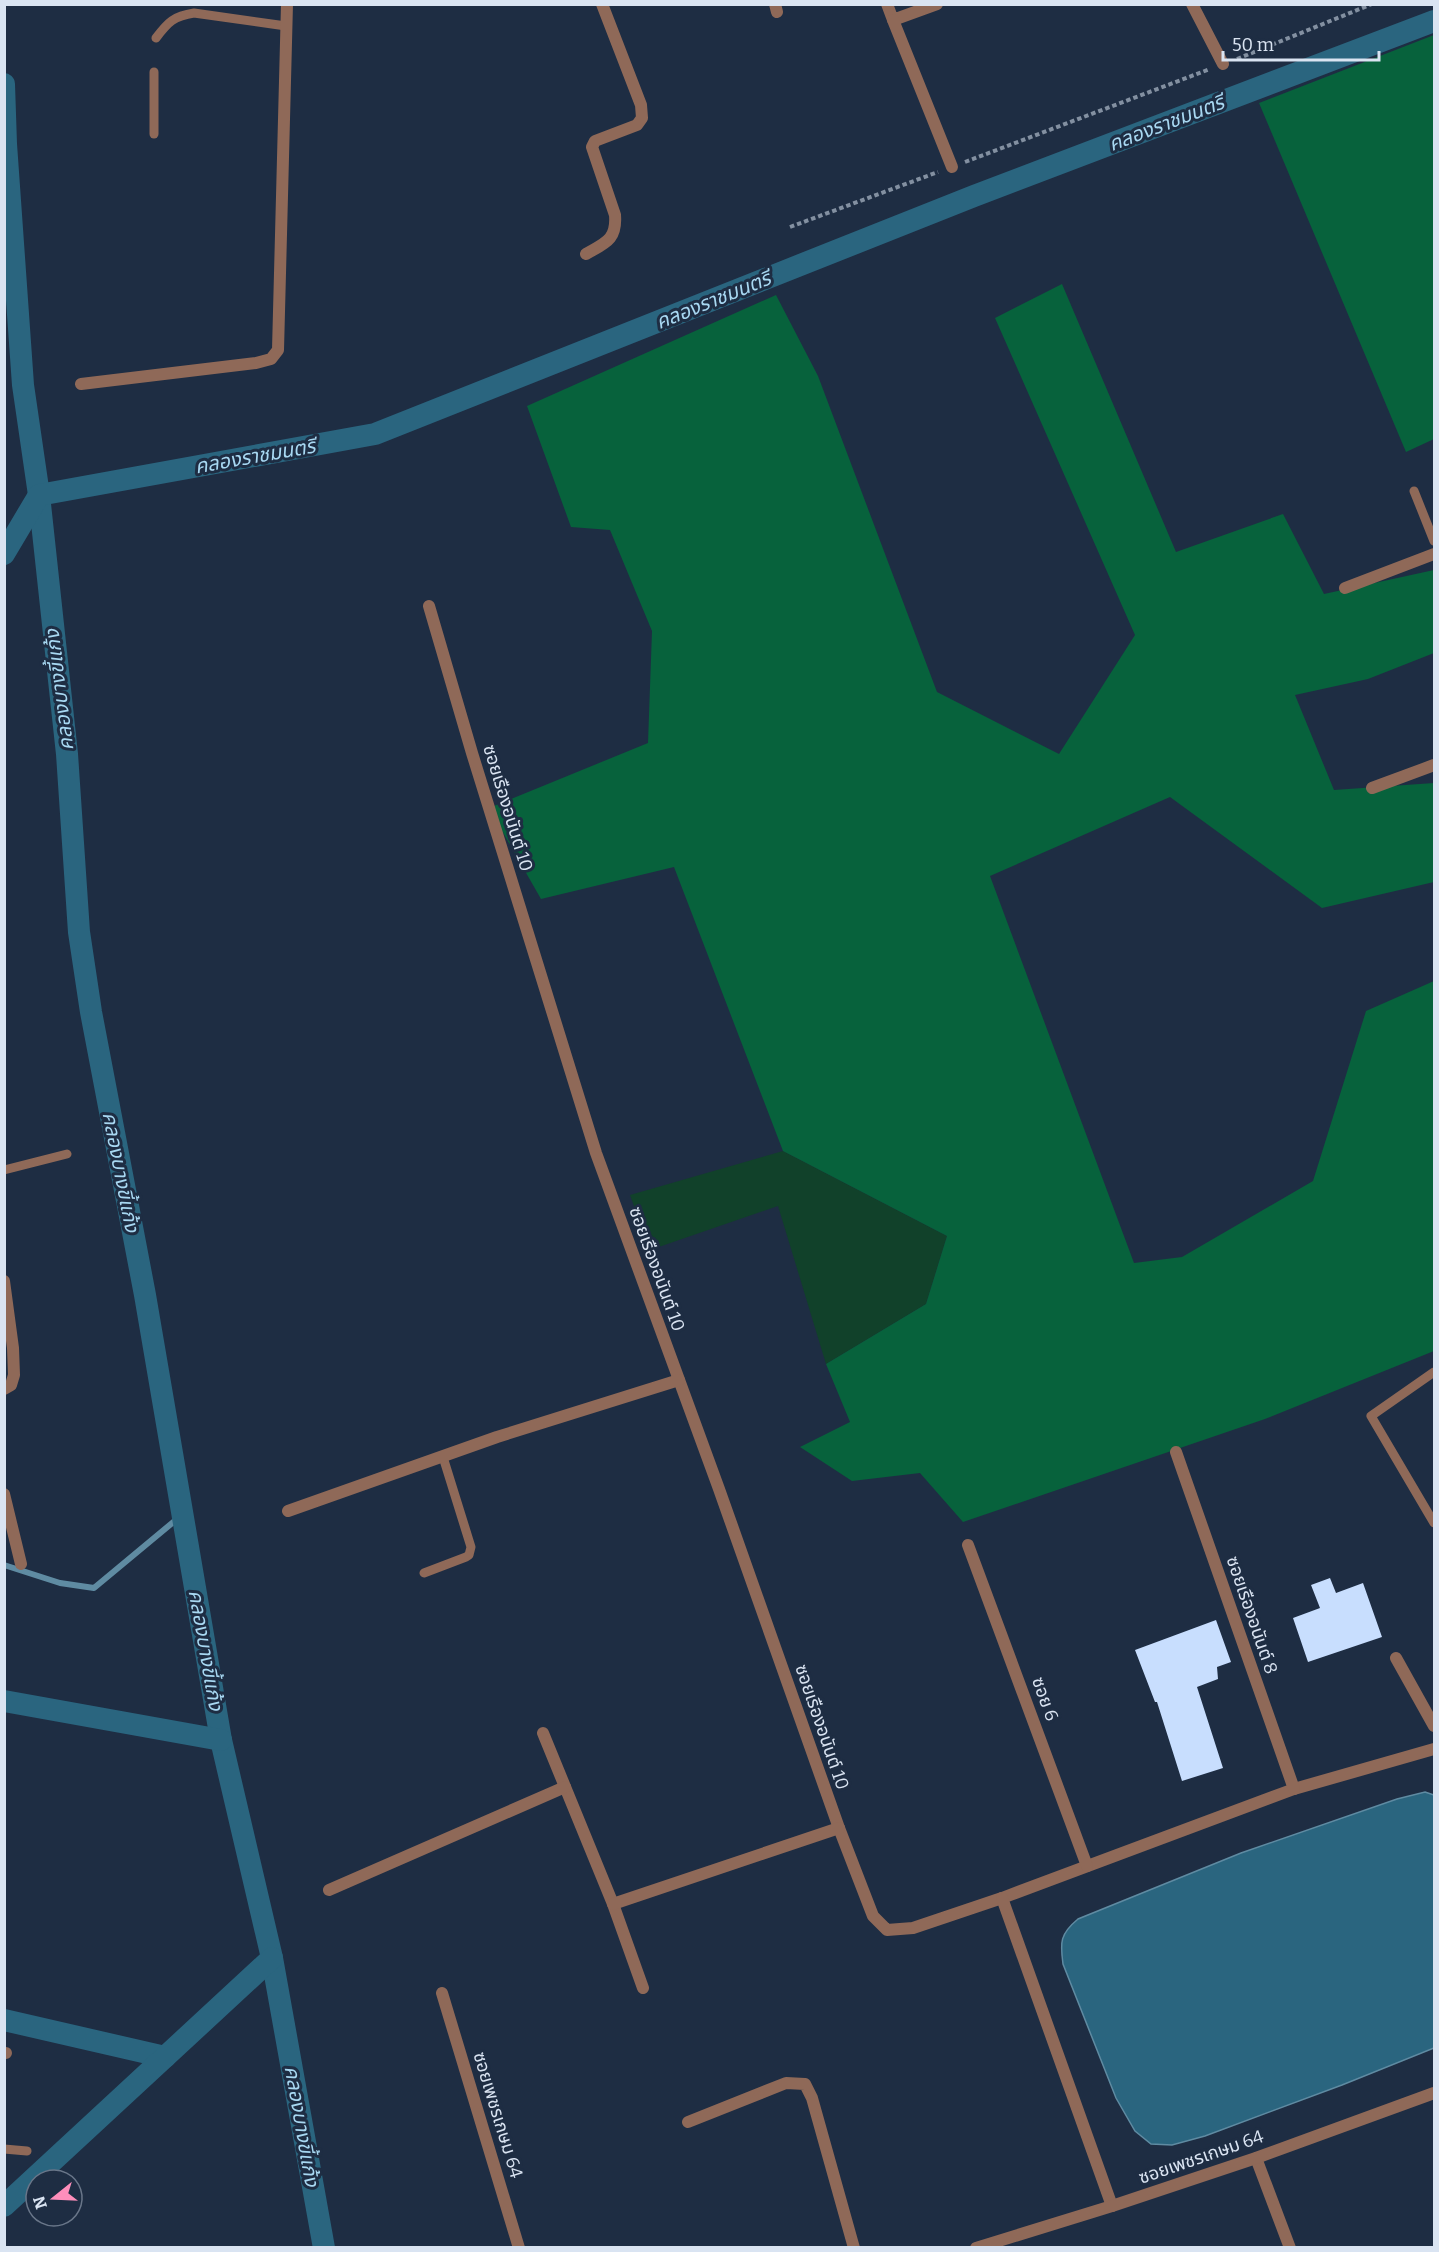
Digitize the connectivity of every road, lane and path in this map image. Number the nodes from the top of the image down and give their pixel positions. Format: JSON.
{"nodes":[{"id":1,"x":287,"y":4,"type":"edge"},
{"id":2,"x":602,"y":4,"type":"edge"},
{"id":3,"x":887,"y":4,"type":"edge"},
{"id":4,"x":937,"y":4,"type":"edge"},
{"id":5,"x":1192,"y":4,"type":"edge"},
{"id":6,"x":1372,"y":4,"type":"edge"},
{"id":7,"x":892,"y":20,"type":"junction"},
{"id":8,"x":286,"y":26,"type":"junction"},
{"id":9,"x":156,"y":38,"type":"dead end"},
{"id":10,"x":1223,"y":64,"type":"junction"},
{"id":11,"x":154,"y":72,"type":"dead end"},
{"id":12,"x":154,"y":134,"type":"dead end"},
{"id":13,"x":952,"y":167,"type":"junction"},
{"id":14,"x":790,"y":227,"type":"dead end"},
{"id":15,"x":586,"y":254,"type":"dead end"},
{"id":16,"x":81,"y":384,"type":"dead end"},
{"id":17,"x":1414,"y":491,"type":"dead end"},
{"id":18,"x":1434,"y":541,"type":"edge"},
{"id":19,"x":1434,"y":554,"type":"edge"},
{"id":20,"x":1345,"y":588,"type":"dead end"},
{"id":21,"x":429,"y":606,"type":"dead end"},
{"id":22,"x":1434,"y":765,"type":"edge"},
{"id":23,"x":1372,"y":788,"type":"dead end"},
{"id":24,"x":67,"y":1154,"type":"dead end"},
{"id":25,"x":4,"y":1170,"type":"edge"},
{"id":26,"x":4,"y":1281,"type":"edge"},
{"id":27,"x":1434,"y":1372,"type":"edge"},
{"id":28,"x":679,"y":1380,"type":"junction"},
{"id":29,"x":4,"y":1389,"type":"edge"},
{"id":30,"x":1176,"y":1452,"type":"dead end"},
{"id":31,"x":443,"y":1456,"type":"junction"},
{"id":32,"x":4,"y":1494,"type":"edge"},
{"id":33,"x":288,"y":1511,"type":"dead end"},
{"id":34,"x":1434,"y":1523,"type":"edge"},
{"id":35,"x":968,"y":1545,"type":"dead end"},
{"id":36,"x":21,"y":1564,"type":"dead end"},
{"id":37,"x":424,"y":1573,"type":"dead end"},
{"id":38,"x":1396,"y":1658,"type":"dead end"},
{"id":39,"x":1434,"y":1726,"type":"edge"},
{"id":40,"x":543,"y":1733,"type":"dead end"},
{"id":41,"x":1434,"y":1749,"type":"edge"},
{"id":42,"x":565,"y":1786,"type":"junction"},
{"id":43,"x":1294,"y":1789,"type":"junction"},
{"id":44,"x":838,"y":1828,"type":"junction"},
{"id":45,"x":1088,"y":1866,"type":"junction"},
{"id":46,"x":329,"y":1890,"type":"dead end"},
{"id":47,"x":1002,"y":1898,"type":"junction"},
{"id":48,"x":612,"y":1904,"type":"junction"},
{"id":49,"x":643,"y":1988,"type":"dead end"},
{"id":50,"x":442,"y":1993,"type":"dead end"},
{"id":51,"x":1434,"y":2093,"type":"edge"},
{"id":52,"x":688,"y":2122,"type":"dead end"},
{"id":53,"x":4,"y":2149,"type":"edge"},
{"id":54,"x":27,"y":2151,"type":"dead end"},
{"id":55,"x":1256,"y":2158,"type":"junction"},
{"id":56,"x":1112,"y":2206,"type":"junction"},
{"id":57,"x":990,"y":2245,"type":"edge"},
{"id":58,"x":519,"y":2247,"type":"edge"},
{"id":59,"x":854,"y":2247,"type":"edge"},
{"id":60,"x":976,"y":2247,"type":"edge"},
{"id":61,"x":1290,"y":2247,"type":"edge"}],
"edges":[{"from":1,"to":8,"type":"street"},
{"from":2,"to":15,"type":"street"},
{"from":3,"to":7,"type":"street"},
{"from":4,"to":7,"type":"street"},
{"from":5,"to":10,"type":"street"},
{"from":6,"to":10,"type":"path"},
{"from":7,"to":13,"type":"street"},
{"from":8,"to":9,"type":"lane"},
{"from":8,"to":16,"type":"street"},
{"from":10,"to":13,"type":"path"},
{"from":11,"to":12,"type":"lane"},
{"from":13,"to":14,"type":"path"},
{"from":17,"to":18,"type":"lane"},
{"from":19,"to":20,"type":"street"},
{"from":21,"to":28,"type":"street","name":"ซอยเรืองอนันต์ 10"},
{"from":22,"to":23,"type":"street"},
{"from":24,"to":25,"type":"lane"},
{"from":26,"to":29,"type":"street"},
{"from":27,"to":34,"type":"lane"},
{"from":28,"to":31,"type":"street"},
{"from":28,"to":44,"type":"street","name":"ซอยเรืองอนันต์ 10"},
{"from":30,"to":43,"type":"street","name":"ซอยเรืองอนันต์ 8"},
{"from":31,"to":33,"type":"street"},
{"from":31,"to":37,"type":"lane"},
{"from":32,"to":36,"type":"street"},
{"from":35,"to":45,"type":"street","name":"ซอย 6"},
{"from":38,"to":39,"type":"street"},
{"from":40,"to":42,"type":"street"},
{"from":41,"to":43,"type":"street"},
{"from":42,"to":46,"type":"street"},
{"from":42,"to":48,"type":"street"},
{"from":43,"to":45,"type":"street"},
{"from":44,"to":47,"type":"street","name":"ซอยเรืองอนันต์ 10"},
{"from":44,"to":48,"type":"street"},
{"from":45,"to":47,"type":"street"},
{"from":47,"to":56,"type":"street"},
{"from":48,"to":49,"type":"street"},
{"from":50,"to":58,"type":"street","name":"ซอยเพชรเกษม 64"},
{"from":51,"to":55,"type":"street","name":"ซอยเพชรเกษม 64"},
{"from":52,"to":59,"type":"street"},
{"from":53,"to":54,"type":"lane"},
{"from":55,"to":56,"type":"street","name":"ซอยเพชรเกษม 64"},
{"from":55,"to":61,"type":"street"},
{"from":56,"to":57,"type":"street","name":"ซอยเพชรเกษม 64"},
{"from":57,"to":60,"type":"street","name":"ซอยเพชรเกษม 64"}]}
